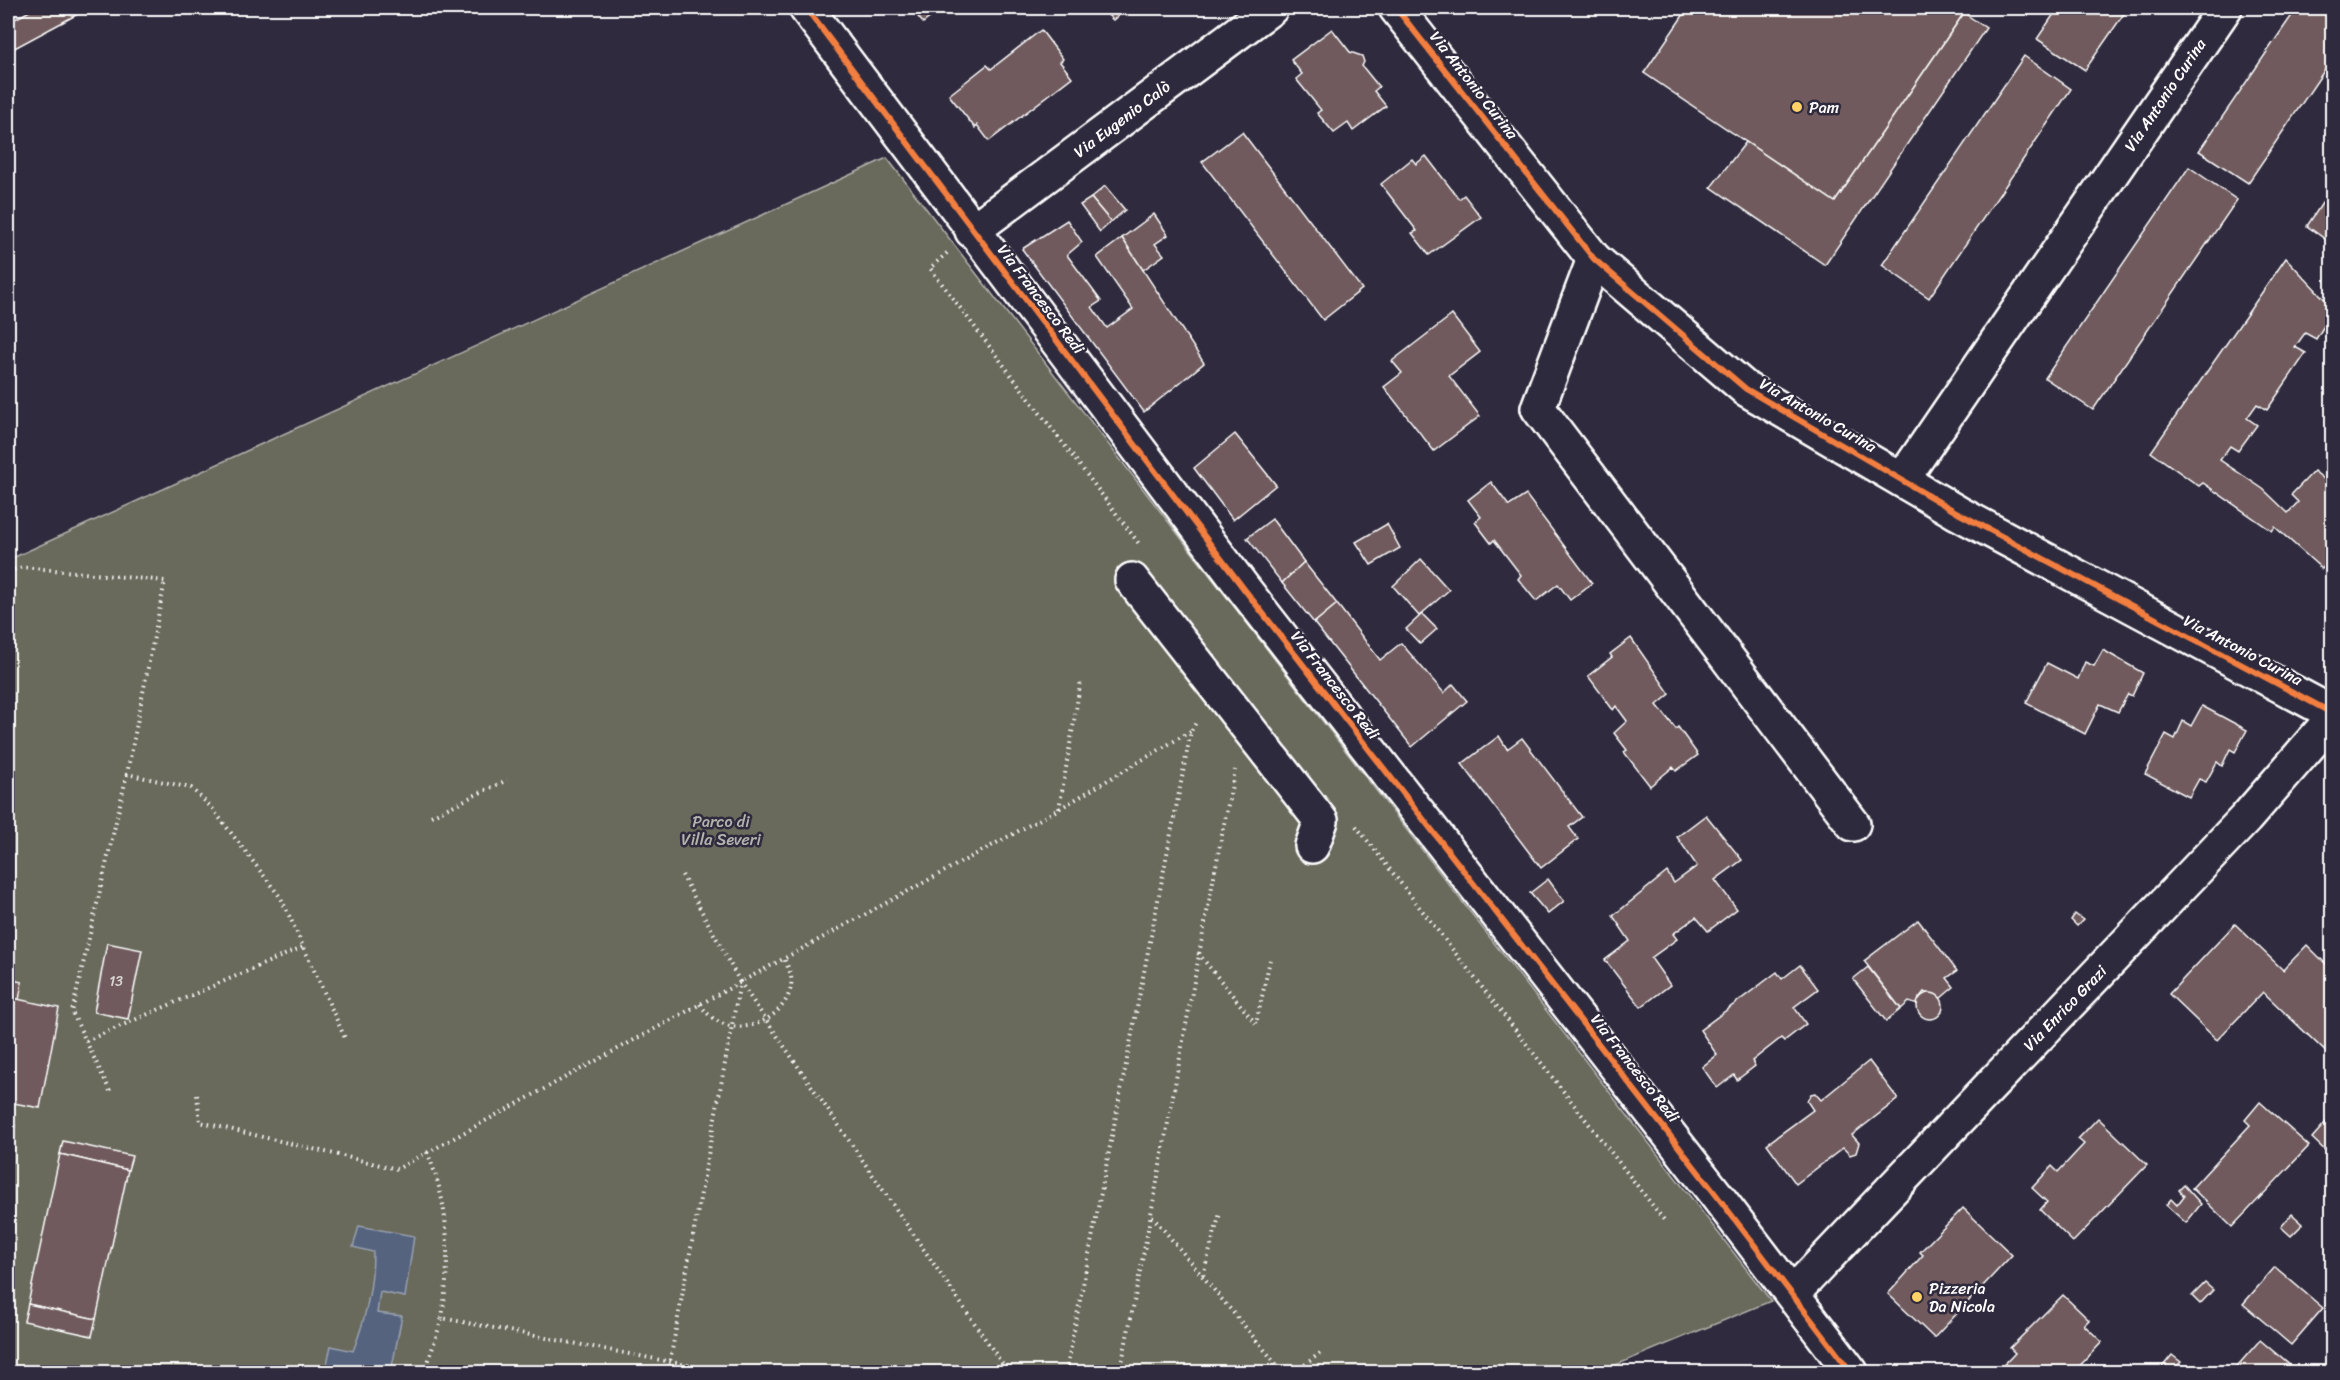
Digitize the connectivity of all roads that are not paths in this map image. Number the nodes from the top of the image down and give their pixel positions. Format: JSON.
{"nodes":[{"id":1,"x":807,"y":8,"type":"edge"},
{"id":2,"x":1271,"y":8,"type":"edge"},
{"id":3,"x":1396,"y":8,"type":"edge"},
{"id":4,"x":2225,"y":8,"type":"edge"},
{"id":5,"x":972,"y":231,"type":"junction"},
{"id":6,"x":1593,"y":259,"type":"junction"},
{"id":7,"x":1902,"y":480,"type":"junction"},
{"id":8,"x":1132,"y":580,"type":"dead end"},
{"id":9,"x":2332,"y":713,"type":"edge"},
{"id":10,"x":2332,"y":719,"type":"edge"},
{"id":11,"x":1853,"y":824,"type":"dead end"},
{"id":12,"x":1312,"y":846,"type":"dead end"},
{"id":13,"x":1793,"y":1293,"type":"junction"},
{"id":14,"x":1851,"y":1372,"type":"edge"}],
"edges":[{"from":1,"to":5,"type":"street","name":"Via Francesco Redi"},
{"from":2,"to":5,"type":"street","name":"Via Eugenio Calò"},
{"from":3,"to":6,"type":"street","name":"Via Antonio Curina"},
{"from":4,"to":7,"type":"street","name":"Via Antonio Curina"},
{"from":5,"to":13,"type":"street","name":"Via Francesco Redi"},
{"from":6,"to":7,"type":"street","name":"Via Antonio Curina"},
{"from":6,"to":11,"type":"street"},
{"from":7,"to":9,"type":"street","name":"Via Antonio Curina"},
{"from":8,"to":12,"type":"street"},
{"from":10,"to":13,"type":"street","name":"Via Enrico Grazi"},
{"from":13,"to":14,"type":"street","name":"Via Francesco Redi"}]}
